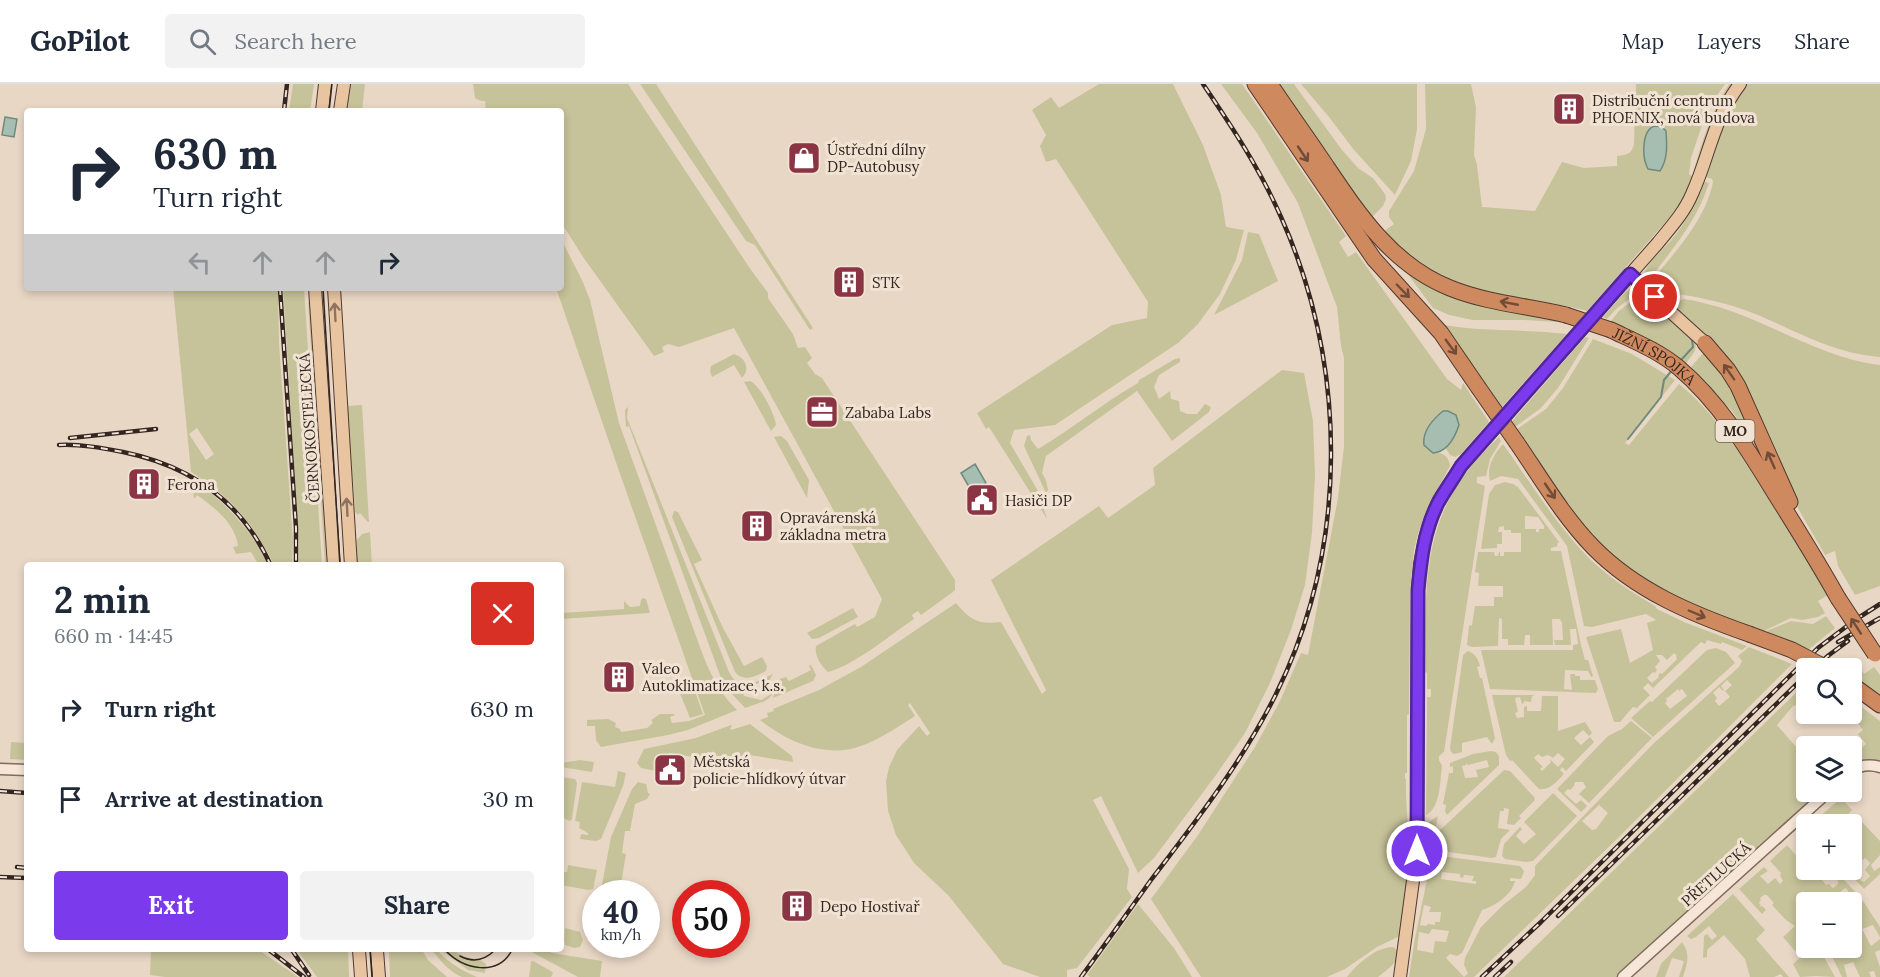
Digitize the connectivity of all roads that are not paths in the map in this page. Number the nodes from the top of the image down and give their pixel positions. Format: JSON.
{"nodes":[{"id":1,"x":325,"y":84,"type":"edge"},
{"id":2,"x":344,"y":84,"type":"edge"},
{"id":3,"x":1256,"y":84,"type":"edge"},
{"id":4,"x":1270,"y":84,"type":"edge"},
{"id":5,"x":1740,"y":84,"type":"edge"},
{"id":6,"x":322,"y":108,"type":"edge"},
{"id":7,"x":340,"y":108,"type":"edge"},
{"id":8,"x":1630,"y":274,"type":"junction"},
{"id":9,"x":315,"y":291,"type":"edge"},
{"id":10,"x":334,"y":291,"type":"edge"},
{"id":11,"x":1705,"y":343,"type":"joint"},
{"id":12,"x":1811,"y":552,"type":"junction"},
{"id":13,"x":334,"y":562,"type":"edge"},
{"id":14,"x":351,"y":562,"type":"edge"},
{"id":15,"x":1807,"y":658,"type":"edge"},
{"id":16,"x":1877,"y":658,"type":"edge"},
{"id":17,"x":1862,"y":692,"type":"edge"},
{"id":18,"x":1880,"y":705,"type":"edge"},
{"id":19,"x":1880,"y":766,"type":"edge"},
{"id":20,"x":1862,"y":767,"type":"edge"},
{"id":21,"x":0,"y":769,"type":"edge"},
{"id":22,"x":24,"y":770,"type":"edge"},
{"id":23,"x":1817,"y":802,"type":"edge"},
{"id":24,"x":359,"y":952,"type":"edge"},
{"id":25,"x":377,"y":952,"type":"edge"},
{"id":26,"x":361,"y":977,"type":"edge"},
{"id":27,"x":379,"y":977,"type":"edge"},
{"id":28,"x":1400,"y":977,"type":"edge"},
{"id":29,"x":1623,"y":977,"type":"edge"}],
"edges":[{"from":1,"to":6,"type":"main road"},
{"from":2,"to":7,"type":"main road"},
{"from":3,"to":15,"type":"highway","one_way":true,"bridge":true},
{"from":12,"to":4,"type":"highway","name":"JIŽNÍ SPOJKA","number":"MO","one_way":true,"bridge":true},
{"from":5,"to":8,"type":"main road"},
{"from":8,"to":11,"type":"main road"},
{"from":8,"to":28,"type":"main road"},
{"from":9,"to":13,"type":"main road","name":"ČERNOKOSTELECKÁ"},
{"from":14,"to":10,"type":"main road","one_way":true},
{"from":12,"to":11,"type":"highway","one_way":true},
{"from":16,"to":12,"type":"highway","name":"JIŽNÍ SPOJKA","number":"MO","one_way":true,"bridge":true},
{"from":17,"to":18,"type":"highway"},
{"from":19,"to":20,"type":"street"},
{"from":21,"to":22,"type":"street"},
{"from":23,"to":29,"type":"street","name":"PŘETLUCKÁ"},
{"from":24,"to":26,"type":"main road"},
{"from":25,"to":27,"type":"main road"}]}
